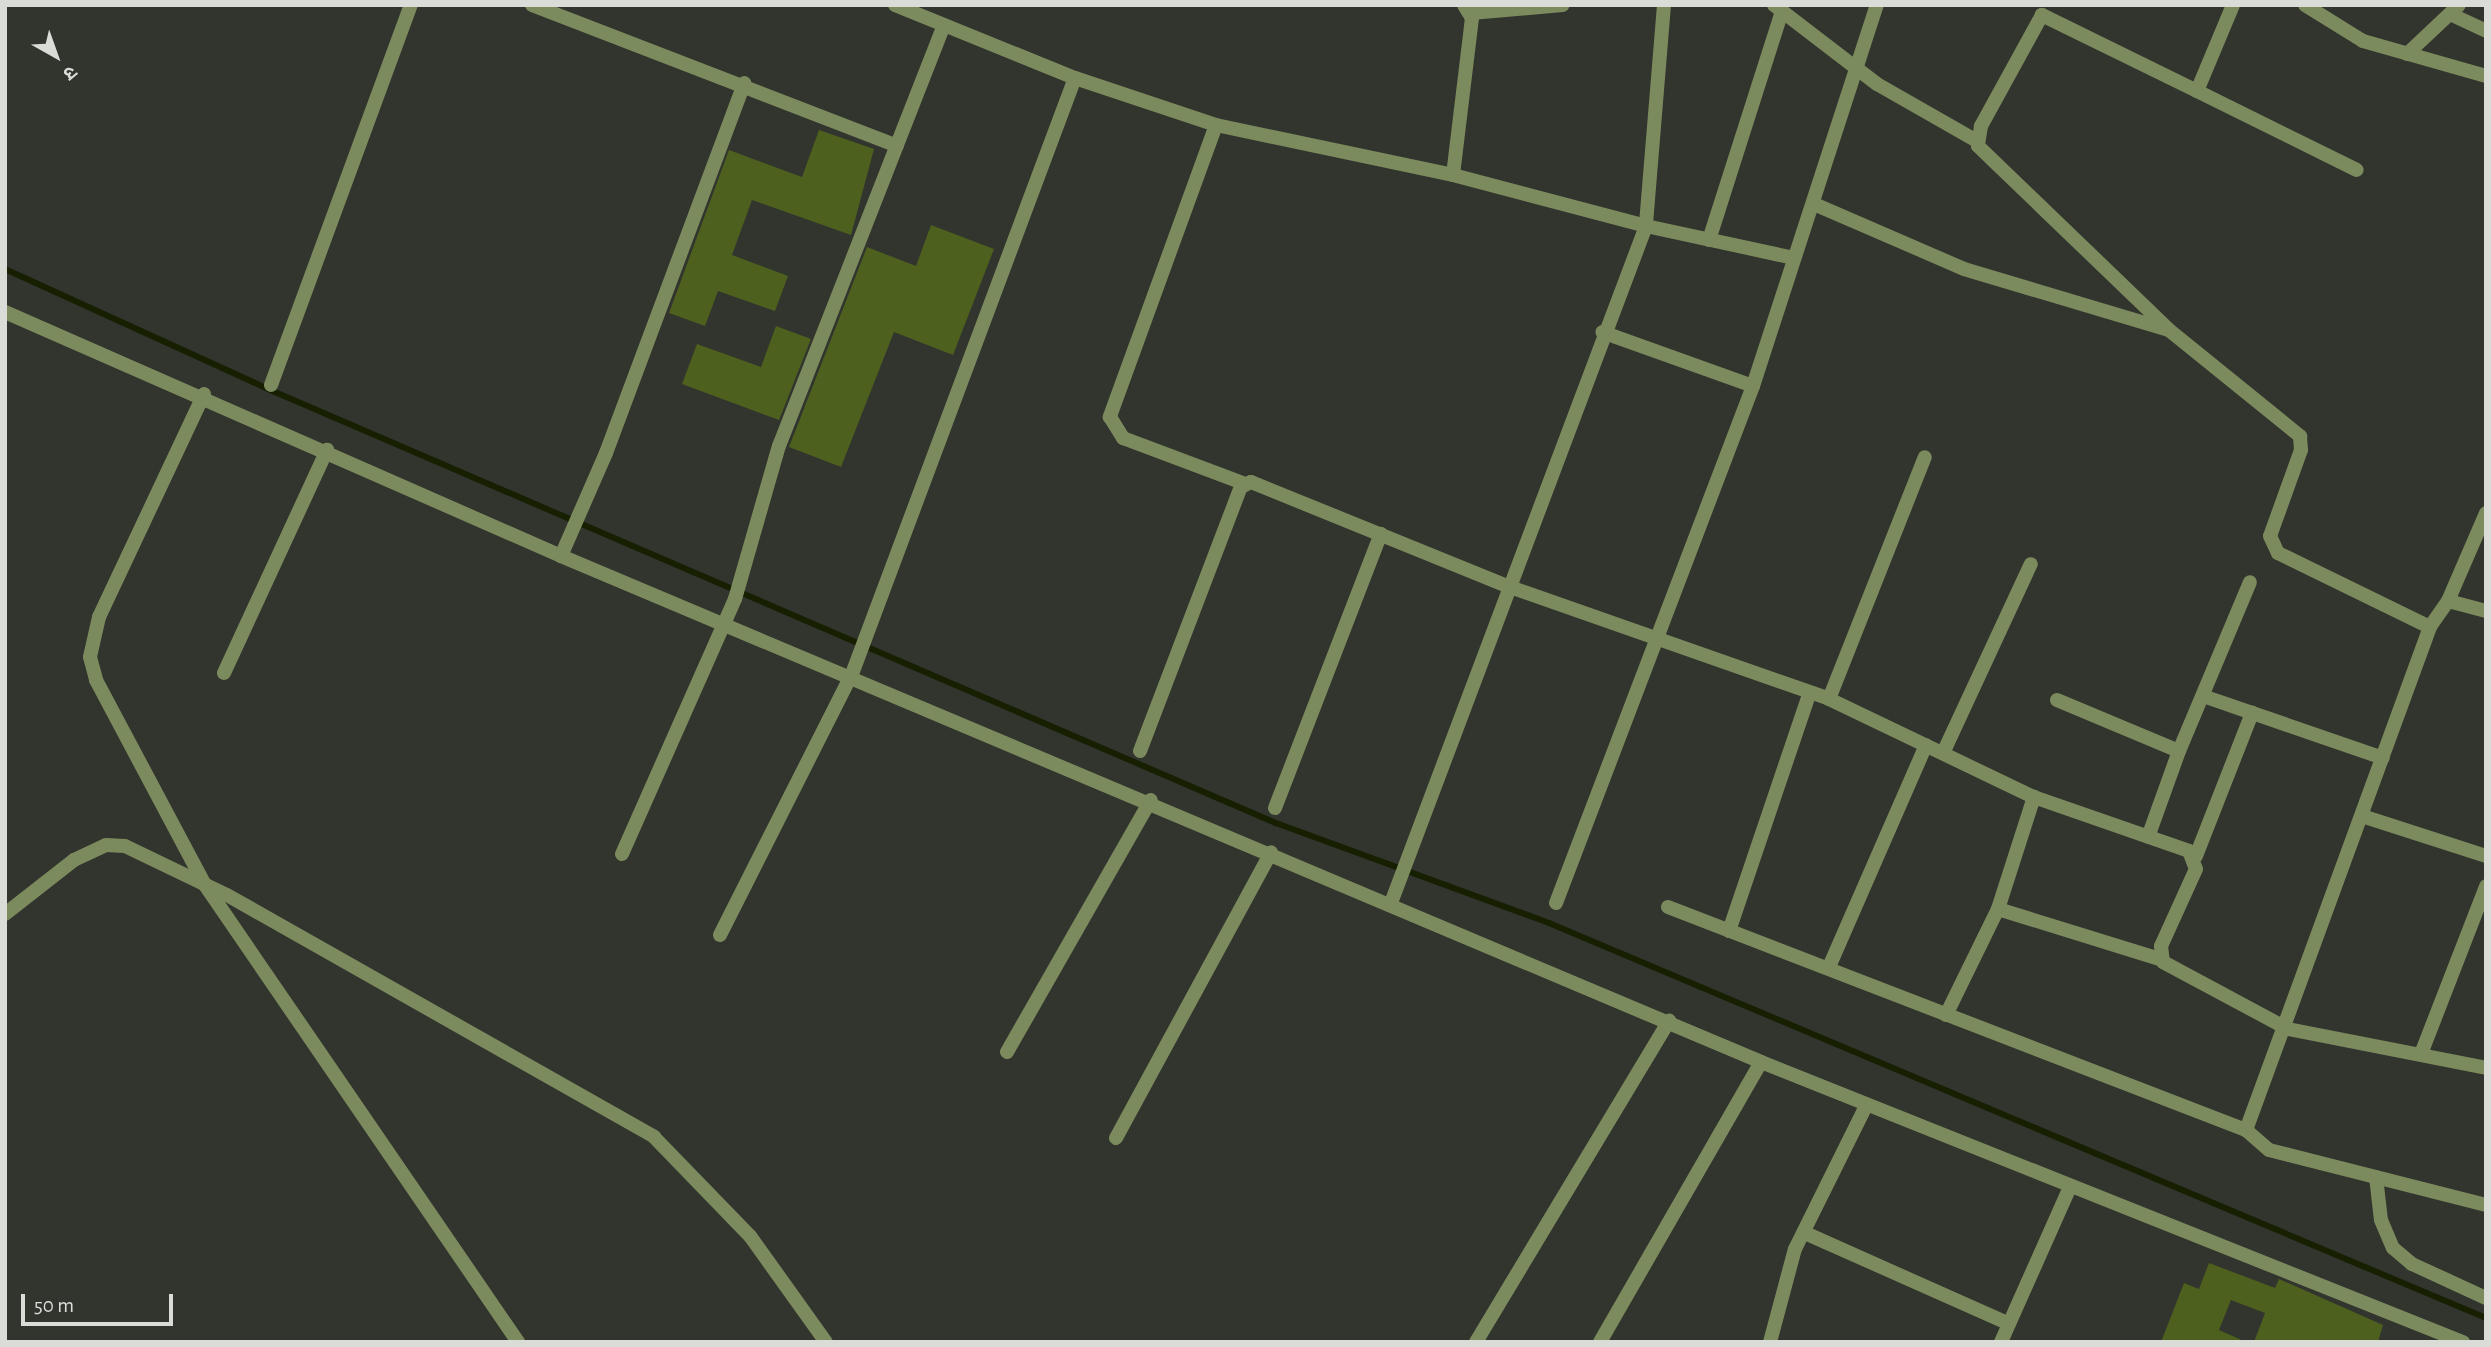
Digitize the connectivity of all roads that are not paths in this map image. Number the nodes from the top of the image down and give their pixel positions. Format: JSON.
{"nodes":[{"id":1,"x":411,"y":5,"type":"edge"},
{"id":2,"x":532,"y":5,"type":"edge"},
{"id":3,"x":895,"y":5,"type":"edge"},
{"id":4,"x":1563,"y":5,"type":"edge"},
{"id":5,"x":1664,"y":5,"type":"edge"},
{"id":6,"x":1877,"y":5,"type":"edge"},
{"id":7,"x":2233,"y":5,"type":"edge"},
{"id":8,"x":2305,"y":5,"type":"edge"},
{"id":9,"x":1778,"y":8,"type":"edge"},
{"id":10,"x":1468,"y":9,"type":"edge"},
{"id":11,"x":2325,"y":10,"type":"edge"},
{"id":12,"x":2455,"y":10,"type":"edge"},
{"id":13,"x":944,"y":25,"type":"junction"},
{"id":14,"x":2486,"y":32,"type":"edge"},
{"id":15,"x":2406,"y":54,"type":"junction"},
{"id":16,"x":1854,"y":66,"type":"junction"},
{"id":17,"x":2486,"y":76,"type":"edge"},
{"id":18,"x":1075,"y":78,"type":"junction"},
{"id":19,"x":744,"y":83,"type":"junction"},
{"id":20,"x":2197,"y":91,"type":"junction"},
{"id":21,"x":1216,"y":125,"type":"junction"},
{"id":22,"x":1977,"y":141,"type":"junction"},
{"id":23,"x":897,"y":146,"type":"junction"},
{"id":24,"x":2357,"y":170,"type":"dead end"},
{"id":25,"x":1452,"y":175,"type":"junction"},
{"id":26,"x":1814,"y":204,"type":"junction"},
{"id":27,"x":1646,"y":226,"type":"junction"},
{"id":28,"x":1709,"y":240,"type":"junction"},
{"id":29,"x":1794,"y":258,"type":"junction"},
{"id":30,"x":5,"y":312,"type":"edge"},
{"id":31,"x":2169,"y":330,"type":"junction"},
{"id":32,"x":1602,"y":332,"type":"junction"},
{"id":33,"x":271,"y":385,"type":"dead end"},
{"id":34,"x":1753,"y":386,"type":"junction"},
{"id":35,"x":204,"y":394,"type":"junction"},
{"id":36,"x":327,"y":450,"type":"junction"},
{"id":37,"x":1925,"y":457,"type":"dead end"},
{"id":38,"x":1243,"y":483,"type":"junction"},
{"id":39,"x":2486,"y":513,"type":"edge"},
{"id":40,"x":1381,"y":534,"type":"junction"},
{"id":41,"x":561,"y":556,"type":"junction"},
{"id":42,"x":2031,"y":564,"type":"dead end"},
{"id":43,"x":2250,"y":582,"type":"dead end"},
{"id":44,"x":1510,"y":587,"type":"junction"},
{"id":45,"x":2448,"y":601,"type":"junction"},
{"id":46,"x":2486,"y":611,"type":"edge"},
{"id":47,"x":726,"y":621,"type":"junction"},
{"id":48,"x":2430,"y":627,"type":"junction"},
{"id":49,"x":1654,"y":638,"type":"junction"},
{"id":50,"x":224,"y":673,"type":"dead end"},
{"id":51,"x":852,"y":674,"type":"junction"},
{"id":52,"x":1809,"y":694,"type":"junction"},
{"id":53,"x":2203,"y":696,"type":"junction"},
{"id":54,"x":1829,"y":699,"type":"junction"},
{"id":55,"x":2057,"y":699,"type":"dead end"},
{"id":56,"x":2252,"y":713,"type":"junction"},
{"id":57,"x":1926,"y":745,"type":"junction"},
{"id":58,"x":1140,"y":751,"type":"dead end"},
{"id":59,"x":1944,"y":751,"type":"junction"},
{"id":60,"x":2179,"y":751,"type":"junction"},
{"id":61,"x":2383,"y":758,"type":"junction"},
{"id":62,"x":2034,"y":797,"type":"junction"},
{"id":63,"x":1151,"y":800,"type":"junction"},
{"id":64,"x":1275,"y":808,"type":"dead end"},
{"id":65,"x":2362,"y":816,"type":"junction"},
{"id":66,"x":2148,"y":837,"type":"junction"},
{"id":67,"x":1271,"y":852,"type":"junction"},
{"id":68,"x":622,"y":854,"type":"dead end"},
{"id":69,"x":2196,"y":856,"type":"junction"},
{"id":70,"x":2486,"y":856,"type":"edge"},
{"id":71,"x":205,"y":885,"type":"junction"},
{"id":72,"x":2486,"y":886,"type":"edge"},
{"id":73,"x":1391,"y":903,"type":"junction"},
{"id":74,"x":1556,"y":903,"type":"dead end"},
{"id":75,"x":1668,"y":907,"type":"dead end"},
{"id":76,"x":1998,"y":909,"type":"junction"},
{"id":77,"x":5,"y":914,"type":"edge"},
{"id":78,"x":1729,"y":931,"type":"junction"},
{"id":79,"x":720,"y":935,"type":"dead end"},
{"id":80,"x":2160,"y":959,"type":"junction"},
{"id":81,"x":1829,"y":967,"type":"junction"},
{"id":82,"x":1946,"y":1015,"type":"junction"},
{"id":83,"x":1669,"y":1021,"type":"junction"},
{"id":84,"x":2288,"y":1028,"type":"junction"},
{"id":85,"x":1007,"y":1052,"type":"dead end"},
{"id":86,"x":2421,"y":1054,"type":"junction"},
{"id":87,"x":1761,"y":1062,"type":"junction"},
{"id":88,"x":2486,"y":1068,"type":"edge"},
{"id":89,"x":1866,"y":1106,"type":"junction"},
{"id":90,"x":2246,"y":1130,"type":"junction"},
{"id":91,"x":1116,"y":1138,"type":"dead end"},
{"id":92,"x":2376,"y":1177,"type":"junction"},
{"id":93,"x":2070,"y":1187,"type":"junction"},
{"id":94,"x":2486,"y":1205,"type":"edge"},
{"id":95,"x":1805,"y":1233,"type":"junction"},
{"id":96,"x":2486,"y":1298,"type":"edge"},
{"id":97,"x":2009,"y":1324,"type":"junction"},
{"id":98,"x":2457,"y":1340,"type":"edge"},
{"id":99,"x":518,"y":1342,"type":"edge"},
{"id":100,"x":826,"y":1342,"type":"edge"},
{"id":101,"x":1476,"y":1342,"type":"edge"},
{"id":102,"x":1601,"y":1342,"type":"edge"},
{"id":103,"x":1770,"y":1342,"type":"edge"},
{"id":104,"x":2001,"y":1342,"type":"edge"}],
"edges":[{"from":1,"to":33,"type":"street"},
{"from":2,"to":19,"type":"street"},
{"from":3,"to":13,"type":"street"},
{"from":4,"to":10,"type":"street"},
{"from":5,"to":27,"type":"street"},
{"from":6,"to":16,"type":"street"},
{"from":7,"to":20,"type":"street"},
{"from":8,"to":11,"type":"street"},
{"from":9,"to":16,"type":"street"},
{"from":9,"to":28,"type":"street"},
{"from":10,"to":25,"type":"street"},
{"from":11,"to":15,"type":"street"},
{"from":12,"to":14,"type":"street"},
{"from":12,"to":15,"type":"street"},
{"from":13,"to":18,"type":"street"},
{"from":13,"to":23,"type":"street"},
{"from":15,"to":17,"type":"street"},
{"from":16,"to":22,"type":"street"},
{"from":16,"to":26,"type":"street"},
{"from":18,"to":21,"type":"street"},
{"from":18,"to":51,"type":"street"},
{"from":19,"to":23,"type":"street"},
{"from":19,"to":41,"type":"street"},
{"from":20,"to":22,"type":"street"},
{"from":20,"to":24,"type":"street"},
{"from":21,"to":25,"type":"street"},
{"from":21,"to":38,"type":"street"},
{"from":22,"to":31,"type":"street"},
{"from":23,"to":47,"type":"street"},
{"from":25,"to":27,"type":"street"},
{"from":26,"to":29,"type":"street"},
{"from":26,"to":31,"type":"street"},
{"from":27,"to":28,"type":"street"},
{"from":27,"to":32,"type":"street"},
{"from":28,"to":29,"type":"street"},
{"from":29,"to":34,"type":"street"},
{"from":30,"to":35,"type":"street"},
{"from":31,"to":48,"type":"street"},
{"from":32,"to":34,"type":"street"},
{"from":32,"to":44,"type":"street"},
{"from":34,"to":49,"type":"street"},
{"from":35,"to":36,"type":"street"},
{"from":35,"to":71,"type":"street"},
{"from":36,"to":41,"type":"street"},
{"from":36,"to":50,"type":"street"},
{"from":37,"to":54,"type":"street"},
{"from":38,"to":40,"type":"street"},
{"from":38,"to":58,"type":"street"},
{"from":39,"to":45,"type":"street"},
{"from":40,"to":44,"type":"street"},
{"from":40,"to":64,"type":"street"},
{"from":41,"to":47,"type":"street"},
{"from":42,"to":59,"type":"street"},
{"from":43,"to":53,"type":"street"},
{"from":44,"to":49,"type":"street"},
{"from":44,"to":73,"type":"street"},
{"from":45,"to":46,"type":"street"},
{"from":45,"to":48,"type":"street"},
{"from":47,"to":51,"type":"street"},
{"from":47,"to":68,"type":"street"},
{"from":48,"to":61,"type":"street"},
{"from":49,"to":52,"type":"street"},
{"from":49,"to":74,"type":"street"},
{"from":51,"to":63,"type":"street"},
{"from":51,"to":79,"type":"street"},
{"from":52,"to":54,"type":"street"},
{"from":52,"to":78,"type":"street"},
{"from":53,"to":56,"type":"street"},
{"from":53,"to":60,"type":"street"},
{"from":54,"to":57,"type":"street"},
{"from":55,"to":60,"type":"street"},
{"from":56,"to":61,"type":"street"},
{"from":56,"to":69,"type":"street"},
{"from":57,"to":59,"type":"street"},
{"from":57,"to":81,"type":"street"},
{"from":59,"to":62,"type":"street"},
{"from":60,"to":66,"type":"street"},
{"from":61,"to":65,"type":"street"},
{"from":62,"to":66,"type":"street"},
{"from":62,"to":76,"type":"street"},
{"from":63,"to":67,"type":"street"},
{"from":63,"to":85,"type":"street"},
{"from":65,"to":70,"type":"street"},
{"from":65,"to":84,"type":"street"},
{"from":66,"to":69,"type":"street"},
{"from":67,"to":73,"type":"street"},
{"from":67,"to":91,"type":"street"},
{"from":69,"to":80,"type":"street"},
{"from":71,"to":77,"type":"street"},
{"from":71,"to":99,"type":"street"},
{"from":71,"to":100,"type":"street"},
{"from":72,"to":86,"type":"street"},
{"from":73,"to":83,"type":"street"},
{"from":75,"to":78,"type":"street"},
{"from":76,"to":80,"type":"street"},
{"from":76,"to":82,"type":"street"},
{"from":78,"to":81,"type":"street"},
{"from":80,"to":84,"type":"street"},
{"from":81,"to":82,"type":"street"},
{"from":82,"to":90,"type":"street"},
{"from":83,"to":87,"type":"street"},
{"from":83,"to":101,"type":"street"},
{"from":84,"to":86,"type":"street"},
{"from":84,"to":90,"type":"street"},
{"from":86,"to":88,"type":"street"},
{"from":87,"to":89,"type":"street"},
{"from":87,"to":102,"type":"street"},
{"from":89,"to":93,"type":"street"},
{"from":89,"to":95,"type":"street"},
{"from":90,"to":92,"type":"street"},
{"from":92,"to":94,"type":"street"},
{"from":92,"to":96,"type":"street"},
{"from":93,"to":97,"type":"street"},
{"from":93,"to":98,"type":"street"},
{"from":95,"to":97,"type":"street"},
{"from":95,"to":103,"type":"street"},
{"from":97,"to":104,"type":"street"}]}
